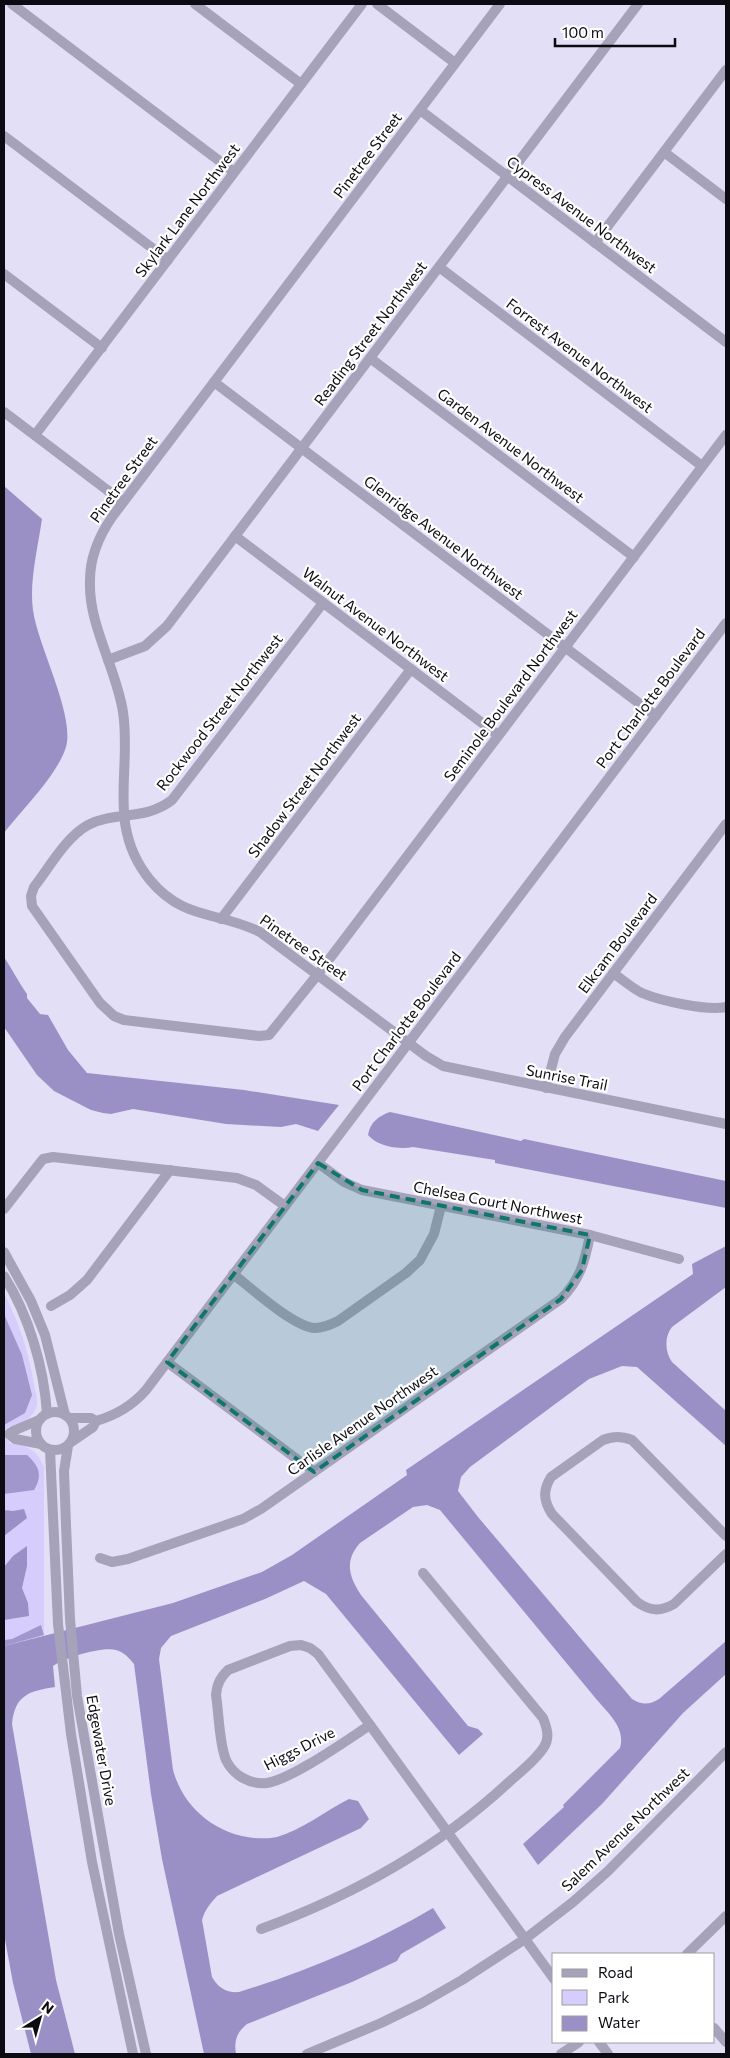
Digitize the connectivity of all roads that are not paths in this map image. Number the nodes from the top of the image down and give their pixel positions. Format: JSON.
{"nodes":[{"id":1,"x":12,"y":4,"type":"edge"},
{"id":2,"x":195,"y":4,"type":"edge"},
{"id":3,"x":362,"y":4,"type":"edge"},
{"id":4,"x":377,"y":4,"type":"edge"},
{"id":5,"x":500,"y":4,"type":"edge"},
{"id":6,"x":638,"y":4,"type":"edge"},
{"id":7,"x":455,"y":63,"type":"junction"},
{"id":8,"x":726,"y":70,"type":"edge"},
{"id":9,"x":301,"y":84,"type":"junction"},
{"id":10,"x":420,"y":110,"type":"junction"},
{"id":11,"x":4,"y":136,"type":"edge"},
{"id":12,"x":664,"y":152,"type":"junction"},
{"id":13,"x":234,"y":172,"type":"junction"},
{"id":14,"x":508,"y":176,"type":"junction"},
{"id":15,"x":726,"y":199,"type":"edge"},
{"id":16,"x":595,"y":243,"type":"junction"},
{"id":17,"x":168,"y":260,"type":"junction"},
{"id":18,"x":439,"y":267,"type":"junction"},
{"id":19,"x":4,"y":274,"type":"edge"},
{"id":20,"x":726,"y":342,"type":"edge"},
{"id":21,"x":102,"y":348,"type":"junction"},
{"id":22,"x":370,"y":358,"type":"junction"},
{"id":23,"x":214,"y":382,"type":"junction"},
{"id":24,"x":4,"y":412,"type":"edge"},
{"id":25,"x":35,"y":435,"type":"junction"},
{"id":26,"x":726,"y":435,"type":"edge"},
{"id":27,"x":302,"y":448,"type":"junction"},
{"id":28,"x":702,"y":466,"type":"junction"},
{"id":29,"x":123,"y":502,"type":"junction"},
{"id":30,"x":235,"y":536,"type":"junction"},
{"id":31,"x":634,"y":557,"type":"junction"},
{"id":32,"x":323,"y":603,"type":"junction"},
{"id":33,"x":726,"y":623,"type":"edge"},
{"id":34,"x":565,"y":648,"type":"junction"},
{"id":35,"x":108,"y":660,"type":"junction"},
{"id":36,"x":411,"y":669,"type":"junction"},
{"id":37,"x":656,"y":716,"type":"junction"},
{"id":38,"x":498,"y":735,"type":"junction"},
{"id":39,"x":124,"y":817,"type":"junction"},
{"id":40,"x":726,"y":824,"type":"edge"},
{"id":41,"x":221,"y":919,"type":"junction"},
{"id":42,"x":613,"y":973,"type":"junction"},
{"id":43,"x":318,"y":974,"type":"junction"},
{"id":44,"x":726,"y":1007,"type":"edge"},
{"id":45,"x":409,"y":1042,"type":"junction"},
{"id":46,"x":546,"y":1088,"type":"junction"},
{"id":47,"x":726,"y":1124,"type":"edge"},
{"id":48,"x":318,"y":1163,"type":"junction"},
{"id":49,"x":170,"y":1170,"type":"junction"},
{"id":50,"x":285,"y":1206,"type":"junction"},
{"id":51,"x":441,"y":1206,"type":"junction"},
{"id":52,"x":4,"y":1209,"type":"edge"},
{"id":53,"x":590,"y":1235,"type":"junction"},
{"id":54,"x":4,"y":1252,"type":"edge"},
{"id":55,"x":679,"y":1259,"type":"dead end"},
{"id":56,"x":233,"y":1274,"type":"junction"},
{"id":57,"x":4,"y":1276,"type":"edge"},
{"id":58,"x":51,"y":1306,"type":"dead end"},
{"id":59,"x":168,"y":1362,"type":"junction"},
{"id":60,"x":43,"y":1417,"type":"junction"},
{"id":61,"x":68,"y":1417,"type":"junction"},
{"id":62,"x":96,"y":1421,"type":"junction"},
{"id":63,"x":7,"y":1434,"type":"edge"},
{"id":64,"x":41,"y":1444,"type":"junction"},
{"id":65,"x":70,"y":1444,"type":"junction"},
{"id":66,"x":50,"y":1450,"type":"junction"},
{"id":67,"x":314,"y":1472,"type":"junction"},
{"id":68,"x":726,"y":1536,"type":"edge"},
{"id":69,"x":726,"y":1554,"type":"edge"},
{"id":70,"x":100,"y":1558,"type":"dead end"},
{"id":71,"x":423,"y":1573,"type":"dead end"},
{"id":72,"x":370,"y":1725,"type":"junction"},
{"id":73,"x":726,"y":1752,"type":"edge"},
{"id":74,"x":447,"y":1832,"type":"junction"},
{"id":75,"x":726,"y":1916,"type":"edge"},
{"id":76,"x":261,"y":1929,"type":"dead end"},
{"id":77,"x":525,"y":1939,"type":"junction"},
{"id":78,"x":689,"y":1953,"type":"edge"},
{"id":79,"x":552,"y":1976,"type":"edge"},
{"id":80,"x":715,"y":2029,"type":"edge"},
{"id":81,"x":726,"y":2042,"type":"edge"},
{"id":82,"x":578,"y":2043,"type":"edge"},
{"id":83,"x":600,"y":2043,"type":"edge"},
{"id":84,"x":133,"y":2054,"type":"edge"},
{"id":85,"x":146,"y":2054,"type":"edge"},
{"id":86,"x":307,"y":2054,"type":"edge"},
{"id":87,"x":561,"y":2054,"type":"edge"},
{"id":88,"x":608,"y":2054,"type":"edge"}],
"edges":[{"from":1,"to":13,"type":"street"},
{"from":2,"to":9,"type":"street"},
{"from":3,"to":9,"type":"street","name":"Skylark Lane Northwest"},
{"from":4,"to":7,"type":"street"},
{"from":5,"to":7,"type":"street","name":"Pinetree Street"},
{"from":6,"to":14,"type":"street","name":"Reading Street Northwest"},
{"from":7,"to":10,"type":"street","name":"Pinetree Street"},
{"from":8,"to":12,"type":"street"},
{"from":9,"to":13,"type":"street","name":"Skylark Lane Northwest"},
{"from":10,"to":14,"type":"street","name":"Cypress Avenue Northwest"},
{"from":10,"to":23,"type":"street","name":"Pinetree Street"},
{"from":11,"to":17,"type":"street"},
{"from":12,"to":15,"type":"street"},
{"from":12,"to":16,"type":"street"},
{"from":13,"to":17,"type":"street","name":"Skylark Lane Northwest"},
{"from":14,"to":16,"type":"street","name":"Cypress Avenue Northwest"},
{"from":14,"to":18,"type":"street","name":"Reading Street Northwest"},
{"from":16,"to":20,"type":"street","name":"Cypress Avenue Northwest"},
{"from":17,"to":21,"type":"street","name":"Skylark Lane Northwest"},
{"from":18,"to":22,"type":"street","name":"Reading Street Northwest"},
{"from":18,"to":28,"type":"street","name":"Forrest Avenue Northwest"},
{"from":19,"to":21,"type":"street"},
{"from":21,"to":25,"type":"street","name":"Skylark Lane Northwest"},
{"from":22,"to":27,"type":"street","name":"Reading Street Northwest"},
{"from":22,"to":31,"type":"street","name":"Garden Avenue Northwest"},
{"from":23,"to":27,"type":"street","name":"Glenridge Avenue Northwest"},
{"from":23,"to":29,"type":"street","name":"Pinetree Street"},
{"from":24,"to":25,"type":"street"},
{"from":25,"to":29,"type":"street"},
{"from":26,"to":28,"type":"street","name":"Seminole Boulevard Northwest"},
{"from":27,"to":30,"type":"street","name":"Reading Street Northwest"},
{"from":27,"to":34,"type":"street","name":"Glenridge Avenue Northwest"},
{"from":28,"to":31,"type":"street","name":"Seminole Boulevard Northwest"},
{"from":29,"to":35,"type":"street","name":"Pinetree Street"},
{"from":30,"to":32,"type":"street","name":"Walnut Avenue Northwest"},
{"from":30,"to":35,"type":"street","name":"Reading Street Northwest"},
{"from":31,"to":34,"type":"street","name":"Seminole Boulevard Northwest"},
{"from":32,"to":36,"type":"street","name":"Walnut Avenue Northwest"},
{"from":32,"to":39,"type":"street","name":"Rockwood Street Northwest"},
{"from":33,"to":37,"type":"street","name":"Port Charlotte Boulevard"},
{"from":34,"to":37,"type":"street","name":"Glenridge Avenue Northwest"},
{"from":34,"to":38,"type":"street","name":"Seminole Boulevard Northwest"},
{"from":35,"to":39,"type":"street","name":"Pinetree Street"},
{"from":36,"to":38,"type":"street","name":"Walnut Avenue Northwest"},
{"from":36,"to":41,"type":"street","name":"Shadow Street Northwest"},
{"from":37,"to":45,"type":"street","name":"Port Charlotte Boulevard"},
{"from":38,"to":43,"type":"street","name":"Seminole Boulevard Northwest"},
{"from":39,"to":41,"type":"street","name":"Pinetree Street"},
{"from":39,"to":43,"type":"street","name":"Rockwood Street Northwest"},
{"from":40,"to":42,"type":"street","name":"Elkcam Boulevard"},
{"from":41,"to":43,"type":"street","name":"Pinetree Street"},
{"from":42,"to":44,"type":"street"},
{"from":42,"to":46,"type":"street","name":"Elkcam Boulevard"},
{"from":43,"to":45,"type":"street","name":"Pinetree Street"},
{"from":45,"to":46,"type":"street","name":"Sunrise Trail"},
{"from":45,"to":48,"type":"street","name":"Port Charlotte Boulevard"},
{"from":46,"to":47,"type":"street","name":"Sunrise Trail"},
{"from":48,"to":50,"type":"street","name":"Port Charlotte Boulevard"},
{"from":48,"to":51,"type":"street","name":"Chelsea Court Northwest"},
{"from":49,"to":50,"type":"street"},
{"from":49,"to":52,"type":"street"},
{"from":49,"to":58,"type":"street"},
{"from":50,"to":56,"type":"street","name":"Port Charlotte Boulevard"},
{"from":51,"to":53,"type":"street","name":"Chelsea Court Northwest"},
{"from":51,"to":56,"type":"street"},
{"from":53,"to":55,"type":"street","name":"Chelsea Court Northwest"},
{"from":53,"to":67,"type":"street","name":"Carlisle Avenue Northwest"},
{"from":54,"to":61,"type":"street"},
{"from":56,"to":59,"type":"street","name":"Port Charlotte Boulevard"},
{"from":57,"to":60,"type":"street"},
{"from":59,"to":62,"type":"street","name":"Port Charlotte Boulevard"},
{"from":59,"to":67,"type":"street"},
{"from":60,"to":61,"type":"street"},
{"from":60,"to":63,"type":"street"},
{"from":60,"to":64,"type":"street"},
{"from":61,"to":62,"type":"street","name":"Port Charlotte Boulevard"},
{"from":61,"to":65,"type":"street"},
{"from":62,"to":65,"type":"street","name":"Port Charlotte Boulevard"},
{"from":63,"to":64,"type":"street"},
{"from":64,"to":66,"type":"street"},
{"from":65,"to":66,"type":"street"},
{"from":65,"to":85,"type":"street","name":"Edgewater Drive"},
{"from":66,"to":84,"type":"street","name":"Edgewater Drive"},
{"from":67,"to":70,"type":"street","name":"Carlisle Avenue Northwest"},
{"from":68,"to":69,"type":"street"},
{"from":71,"to":74,"type":"street"},
{"from":72,"to":72,"type":"street","name":"Higgs Drive"},
{"from":72,"to":74,"type":"street","name":"Higgs Drive"},
{"from":73,"to":77,"type":"street","name":"Salem Avenue Northwest"},
{"from":74,"to":76,"type":"street"},
{"from":74,"to":77,"type":"street","name":"Higgs Drive"},
{"from":75,"to":78,"type":"street"},
{"from":77,"to":79,"type":"street","name":"Higgs Drive"},
{"from":77,"to":86,"type":"street","name":"Salem Avenue Northwest"},
{"from":80,"to":81,"type":"street"},
{"from":82,"to":87,"type":"street"},
{"from":83,"to":88,"type":"street"}]}
